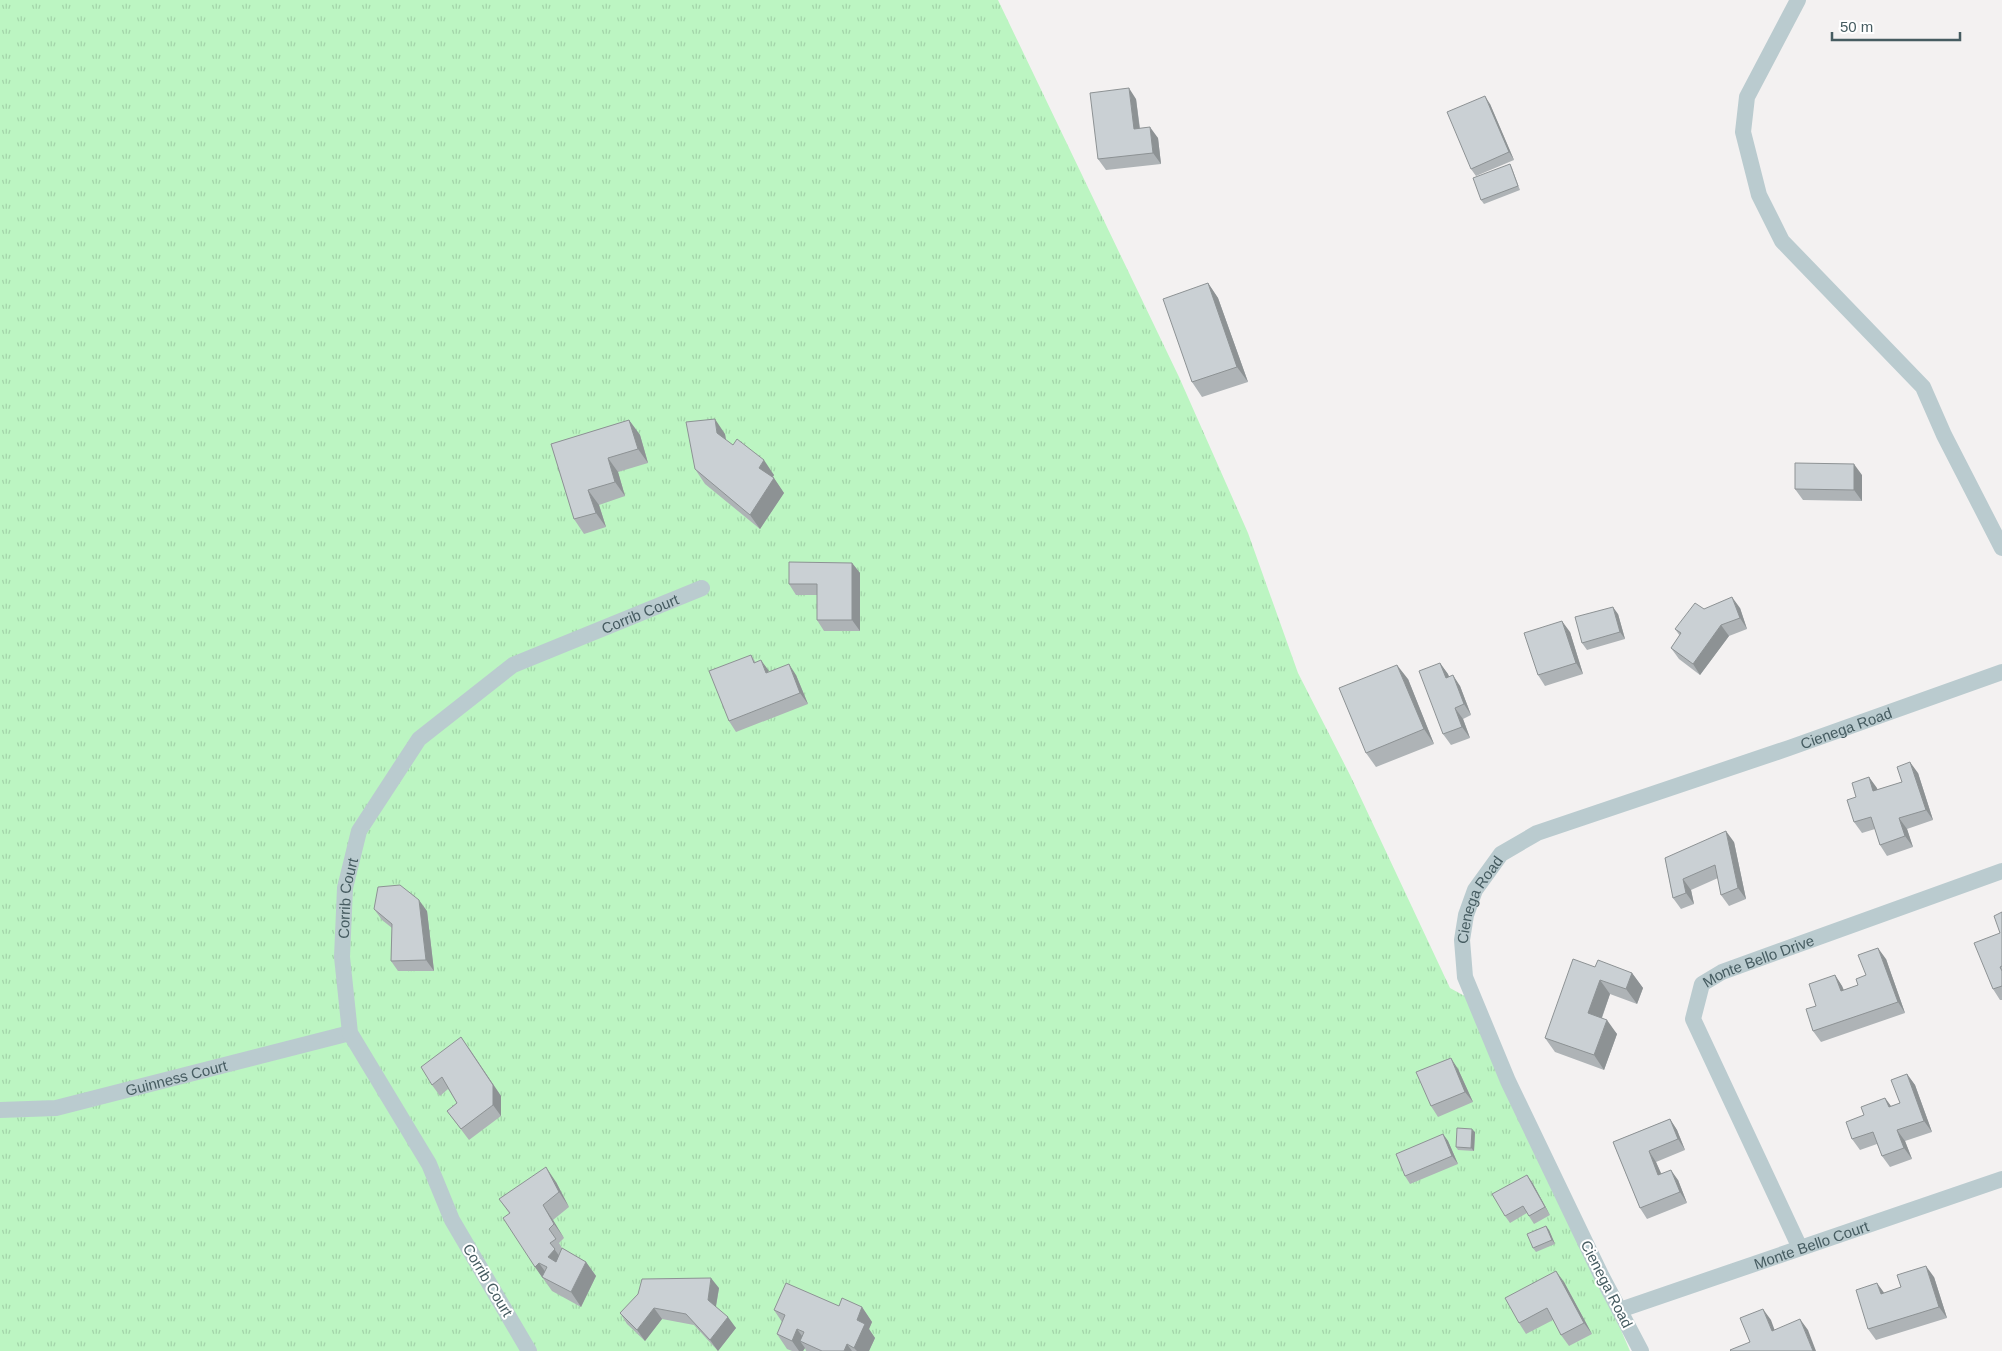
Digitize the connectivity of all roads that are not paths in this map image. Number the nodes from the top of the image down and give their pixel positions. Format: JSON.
{"nodes":[{"id":1,"x":1798,"y":0,"type":"edge"},
{"id":2,"x":2002,"y":548,"type":"edge"},
{"id":3,"x":702,"y":588,"type":"dead end"},
{"id":4,"x":2002,"y":672,"type":"edge"},
{"id":5,"x":2002,"y":871,"type":"edge"},
{"id":6,"x":350,"y":1033,"type":"junction"},
{"id":7,"x":0,"y":1110,"type":"edge"},
{"id":8,"x":2002,"y":1179,"type":"edge"},
{"id":9,"x":1800,"y":1248,"type":"junction"},
{"id":10,"x":1620,"y":1310,"type":"junction"},
{"id":11,"x":529,"y":1351,"type":"edge"},
{"id":12,"x":1641,"y":1351,"type":"edge"}],
"edges":[{"from":1,"to":2,"type":"street"},
{"from":3,"to":6,"type":"street","name":"Corrib Court"},
{"from":4,"to":10,"type":"street","name":"Cienega Road"},
{"from":5,"to":9,"type":"street","name":"Monte Bello Drive"},
{"from":6,"to":7,"type":"street","name":"Guinness Court"},
{"from":6,"to":11,"type":"street","name":"Corrib Court"},
{"from":8,"to":9,"type":"street","name":"Monte Bello Court"},
{"from":9,"to":10,"type":"street","name":"Monte Bello Court"},
{"from":10,"to":12,"type":"street","name":"Cienega Road"}]}
